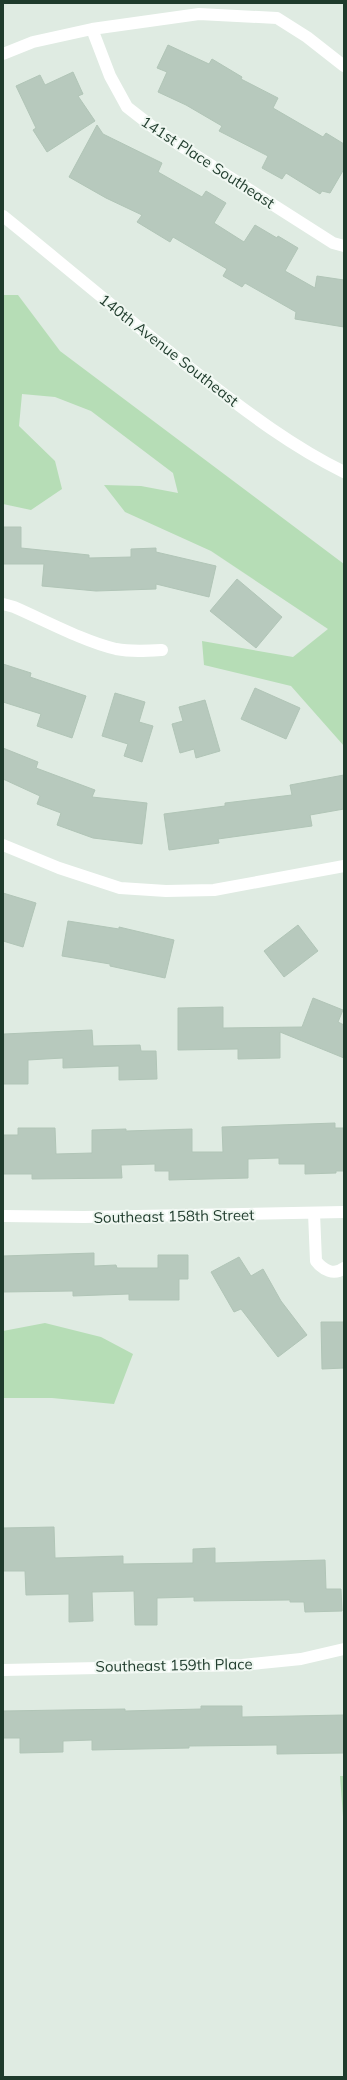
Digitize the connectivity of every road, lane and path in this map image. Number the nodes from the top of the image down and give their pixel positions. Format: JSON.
{"nodes":[{"id":1,"x":92,"y":29,"type":"junction"},
{"id":2,"x":3,"y":54,"type":"edge"},
{"id":3,"x":344,"y":66,"type":"edge"},
{"id":4,"x":3,"y":216,"type":"edge"},
{"id":5,"x":344,"y":246,"type":"edge"},
{"id":6,"x":344,"y":472,"type":"edge"},
{"id":7,"x":3,"y":604,"type":"edge"},
{"id":8,"x":162,"y":650,"type":"dead end"},
{"id":9,"x":3,"y":845,"type":"edge"},
{"id":10,"x":344,"y":866,"type":"edge"},
{"id":11,"x":344,"y":1212,"type":"edge"},
{"id":12,"x":314,"y":1213,"type":"junction"},
{"id":13,"x":3,"y":1216,"type":"edge"},
{"id":14,"x":344,"y":1268,"type":"edge"},
{"id":15,"x":344,"y":1649,"type":"edge"},
{"id":16,"x":3,"y":1670,"type":"edge"}],
"edges":[{"from":1,"to":2,"type":"street"},
{"from":1,"to":3,"type":"street"},
{"from":1,"to":5,"type":"street","name":"141st Place Southeast"},
{"from":4,"to":6,"type":"street","name":"140th Avenue Southeast"},
{"from":7,"to":8,"type":"street"},
{"from":9,"to":10,"type":"street"},
{"from":11,"to":12,"type":"street","name":"Southeast 158th Street"},
{"from":12,"to":13,"type":"street","name":"Southeast 158th Street"},
{"from":12,"to":14,"type":"street"},
{"from":15,"to":16,"type":"street","name":"Southeast 159th Place"}]}
